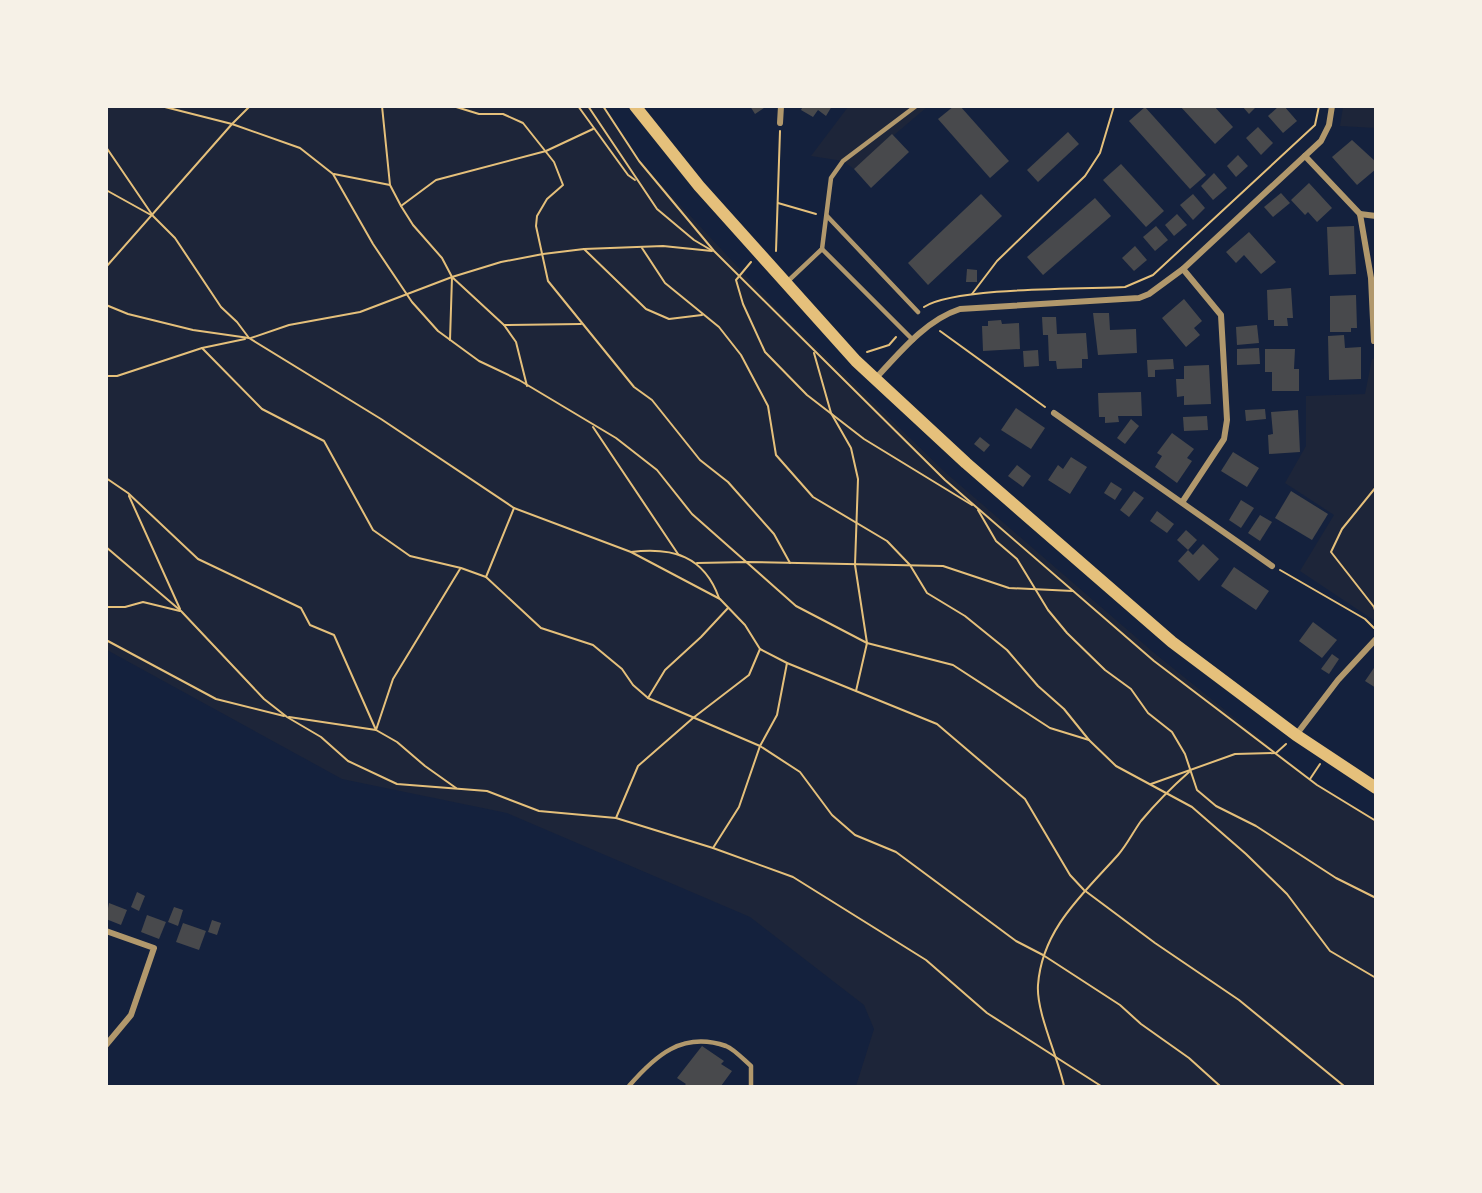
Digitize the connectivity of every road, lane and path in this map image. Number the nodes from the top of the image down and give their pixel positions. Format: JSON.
{"nodes":[{"id":1,"x":161,"y":106,"type":"edge"},
{"id":2,"x":250,"y":106,"type":"edge"},
{"id":3,"x":382,"y":106,"type":"edge"},
{"id":4,"x":453,"y":106,"type":"edge"},
{"id":5,"x":578,"y":106,"type":"edge"},
{"id":6,"x":588,"y":106,"type":"edge"},
{"id":7,"x":635,"y":106,"type":"edge"},
{"id":8,"x":781,"y":106,"type":"edge"},
{"id":9,"x":916,"y":106,"type":"edge"},
{"id":10,"x":1114,"y":106,"type":"edge"},
{"id":11,"x":1320,"y":106,"type":"edge"},
{"id":12,"x":1332,"y":106,"type":"edge"},
{"id":13,"x":780,"y":123,"type":"joint"},
{"id":14,"x":232,"y":124,"type":"junction"},
{"id":15,"x":593,"y":129,"type":"junction"},
{"id":16,"x":106,"y":147,"type":"edge"},
{"id":17,"x":546,"y":151,"type":"junction"},
{"id":18,"x":1305,"y":156,"type":"junction"},
{"id":19,"x":333,"y":174,"type":"junction"},
{"id":20,"x":637,"y":182,"type":"junction"},
{"id":21,"x":390,"y":184,"type":"junction"},
{"id":22,"x":106,"y":190,"type":"edge"},
{"id":23,"x":778,"y":203,"type":"junction"},
{"id":24,"x":401,"y":206,"type":"junction"},
{"id":25,"x":1360,"y":214,"type":"junction"},
{"id":26,"x":153,"y":216,"type":"junction"},
{"id":27,"x":827,"y":216,"type":"junction"},
{"id":28,"x":1376,"y":216,"type":"edge"},
{"id":29,"x":642,"y":248,"type":"junction"},
{"id":30,"x":584,"y":249,"type":"junction"},
{"id":31,"x":822,"y":249,"type":"junction"},
{"id":32,"x":543,"y":254,"type":"junction"},
{"id":33,"x":759,"y":255,"type":"junction"},
{"id":34,"x":769,"y":264,"type":"junction"},
{"id":35,"x":106,"y":267,"type":"edge"},
{"id":36,"x":1184,"y":269,"type":"junction"},
{"id":37,"x":452,"y":277,"type":"junction"},
{"id":38,"x":786,"y":284,"type":"junction"},
{"id":39,"x":407,"y":292,"type":"junction"},
{"id":40,"x":972,"y":294,"type":"junction"},
{"id":41,"x":106,"y":305,"type":"edge"},
{"id":42,"x":918,"y":312,"type":"joint"},
{"id":43,"x":702,"y":315,"type":"junction"},
{"id":44,"x":581,"y":324,"type":"junction"},
{"id":45,"x":931,"y":324,"type":"junction"},
{"id":46,"x":504,"y":325,"type":"junction"},
{"id":47,"x":903,"y":330,"type":"junction"},
{"id":48,"x":249,"y":338,"type":"junction"},
{"id":49,"x":913,"y":340,"type":"junction"},
{"id":50,"x":450,"y":341,"type":"junction"},
{"id":51,"x":1374,"y":341,"type":"edge"},
{"id":52,"x":202,"y":348,"type":"junction"},
{"id":53,"x":814,"y":351,"type":"dead end"},
{"id":54,"x":856,"y":361,"type":"junction"},
{"id":55,"x":106,"y":376,"type":"edge"},
{"id":56,"x":876,"y":378,"type":"junction"},
{"id":57,"x":528,"y":388,"type":"junction"},
{"id":58,"x":831,"y":413,"type":"junction"},
{"id":59,"x":1054,"y":413,"type":"joint"},
{"id":60,"x":591,"y":424,"type":"junction"},
{"id":61,"x":106,"y":478,"type":"edge"},
{"id":62,"x":1376,"y":487,"type":"edge"},
{"id":63,"x":128,"y":493,"type":"junction"},
{"id":64,"x":1183,"y":501,"type":"junction"},
{"id":65,"x":514,"y":508,"type":"junction"},
{"id":66,"x":855,"y":520,"type":"junction"},
{"id":67,"x":106,"y":547,"type":"edge"},
{"id":68,"x":631,"y":552,"type":"junction"},
{"id":69,"x":678,"y":554,"type":"junction"},
{"id":70,"x":747,"y":562,"type":"junction"},
{"id":71,"x":697,"y":563,"type":"junction"},
{"id":72,"x":790,"y":563,"type":"junction"},
{"id":73,"x":855,"y":565,"type":"junction"},
{"id":74,"x":910,"y":565,"type":"junction"},
{"id":75,"x":1272,"y":566,"type":"joint"},
{"id":76,"x":461,"y":568,"type":"junction"},
{"id":77,"x":486,"y":578,"type":"junction"},
{"id":78,"x":1036,"y":591,"type":"junction"},
{"id":79,"x":1073,"y":591,"type":"dead end"},
{"id":80,"x":720,"y":599,"type":"junction"},
{"id":81,"x":106,"y":607,"type":"edge"},
{"id":82,"x":728,"y":608,"type":"junction"},
{"id":83,"x":181,"y":611,"type":"junction"},
{"id":84,"x":1376,"y":613,"type":"edge"},
{"id":85,"x":1376,"y":630,"type":"edge"},
{"id":86,"x":1376,"y":639,"type":"edge"},
{"id":87,"x":106,"y":640,"type":"edge"},
{"id":88,"x":867,"y":643,"type":"junction"},
{"id":89,"x":760,"y":649,"type":"junction"},
{"id":90,"x":787,"y":663,"type":"junction"},
{"id":91,"x":856,"y":691,"type":"junction"},
{"id":92,"x":648,"y":698,"type":"junction"},
{"id":93,"x":287,"y":717,"type":"junction"},
{"id":94,"x":693,"y":718,"type":"junction"},
{"id":95,"x":376,"y":730,"type":"junction"},
{"id":96,"x":1296,"y":735,"type":"junction"},
{"id":97,"x":1089,"y":740,"type":"junction"},
{"id":98,"x":760,"y":746,"type":"junction"},
{"id":99,"x":1276,"y":753,"type":"dead end"},
{"id":100,"x":1326,"y":756,"type":"junction"},
{"id":101,"x":1190,"y":771,"type":"junction"},
{"id":102,"x":1310,"y":779,"type":"dead end"},
{"id":103,"x":1151,"y":784,"type":"junction"},
{"id":104,"x":1376,"y":788,"type":"edge"},
{"id":105,"x":458,"y":789,"type":"junction"},
{"id":106,"x":1167,"y":792,"type":"junction"},
{"id":107,"x":616,"y":818,"type":"junction"},
{"id":108,"x":713,"y":848,"type":"junction"},
{"id":109,"x":1084,"y":890,"type":"junction"},
{"id":110,"x":1376,"y":898,"type":"edge"},
{"id":111,"x":106,"y":931,"type":"edge"},
{"id":112,"x":1043,"y":955,"type":"junction"},
{"id":113,"x":1376,"y":978,"type":"edge"},
{"id":114,"x":106,"y":1045,"type":"edge"},
{"id":115,"x":1058,"y":1058,"type":"junction"},
{"id":116,"x":630,"y":1086,"type":"edge"},
{"id":117,"x":751,"y":1086,"type":"edge"},
{"id":118,"x":1064,"y":1086,"type":"edge"},
{"id":119,"x":1101,"y":1086,"type":"edge"},
{"id":120,"x":1220,"y":1086,"type":"edge"},
{"id":121,"x":1344,"y":1086,"type":"edge"}],
"edges":[{"from":1,"to":14,"type":"path"},
{"from":2,"to":14,"type":"path"},
{"from":3,"to":21,"type":"path"},
{"from":4,"to":17,"type":"path"},
{"from":5,"to":15,"type":"path"},
{"from":6,"to":20,"type":"path"},
{"from":7,"to":33,"type":"main road"},
{"from":8,"to":13,"type":"street"},
{"from":9,"to":27,"type":"lane"},
{"from":10,"to":40,"type":"path"},
{"from":11,"to":40,"type":"path"},
{"from":12,"to":18,"type":"street"},
{"from":13,"to":23,"type":"path"},
{"from":14,"to":19,"type":"path"},
{"from":14,"to":26,"type":"path"},
{"from":15,"to":17,"type":"path"},
{"from":15,"to":20,"type":"path"},
{"from":16,"to":26,"type":"path"},
{"from":17,"to":24,"type":"path"},
{"from":17,"to":32,"type":"path"},
{"from":18,"to":25,"type":"street"},
{"from":18,"to":36,"type":"street"},
{"from":19,"to":21,"type":"path"},
{"from":19,"to":39,"type":"path"},
{"from":20,"to":29,"type":"path"},
{"from":21,"to":24,"type":"path"},
{"from":22,"to":26,"type":"path"},
{"from":23,"to":27,"type":"path"},
{"from":23,"to":34,"type":"path"},
{"from":24,"to":37,"type":"path"},
{"from":25,"to":28,"type":"street"},
{"from":25,"to":51,"type":"street"},
{"from":26,"to":35,"type":"path"},
{"from":26,"to":48,"type":"path"},
{"from":27,"to":31,"type":"lane"},
{"from":27,"to":42,"type":"lane"},
{"from":29,"to":30,"type":"path"},
{"from":29,"to":43,"type":"path"},
{"from":30,"to":32,"type":"path"},
{"from":30,"to":43,"type":"path"},
{"from":31,"to":38,"type":"lane"},
{"from":31,"to":47,"type":"lane"},
{"from":32,"to":37,"type":"path"},
{"from":32,"to":44,"type":"path"},
{"from":33,"to":34,"type":"main road"},
{"from":33,"to":58,"type":"path"},
{"from":34,"to":38,"type":"main road"},
{"from":36,"to":45,"type":"street"},
{"from":36,"to":64,"type":"street"},
{"from":37,"to":39,"type":"path"},
{"from":37,"to":46,"type":"path"},
{"from":37,"to":50,"type":"path"},
{"from":38,"to":54,"type":"main road"},
{"from":39,"to":48,"type":"path"},
{"from":39,"to":50,"type":"path"},
{"from":40,"to":42,"type":"path"},
{"from":41,"to":48,"type":"path"},
{"from":43,"to":66,"type":"path"},
{"from":44,"to":46,"type":"path"},
{"from":44,"to":72,"type":"path"},
{"from":45,"to":49,"type":"street"},
{"from":45,"to":59,"type":"path"},
{"from":46,"to":57,"type":"path"},
{"from":47,"to":49,"type":"lane"},
{"from":47,"to":54,"type":"path"},
{"from":48,"to":52,"type":"path"},
{"from":48,"to":65,"type":"path"},
{"from":49,"to":56,"type":"street"},
{"from":50,"to":57,"type":"path"},
{"from":52,"to":55,"type":"path"},
{"from":52,"to":76,"type":"path"},
{"from":53,"to":58,"type":"path"},
{"from":54,"to":56,"type":"main road"},
{"from":56,"to":96,"type":"main road"},
{"from":57,"to":60,"type":"path"},
{"from":58,"to":66,"type":"path"},
{"from":58,"to":78,"type":"path"},
{"from":59,"to":64,"type":"street"},
{"from":60,"to":69,"type":"path"},
{"from":60,"to":70,"type":"path"},
{"from":61,"to":63,"type":"path"},
{"from":62,"to":84,"type":"path"},
{"from":63,"to":83,"type":"path"},
{"from":63,"to":95,"type":"path"},
{"from":64,"to":75,"type":"street"},
{"from":65,"to":68,"type":"path"},
{"from":65,"to":77,"type":"path"},
{"from":66,"to":73,"type":"path"},
{"from":66,"to":74,"type":"path"},
{"from":67,"to":83,"type":"path"},
{"from":68,"to":69,"type":"path"},
{"from":68,"to":80,"type":"path"},
{"from":69,"to":71,"type":"path"},
{"from":70,"to":71,"type":"path"},
{"from":70,"to":72,"type":"path"},
{"from":70,"to":88,"type":"path"},
{"from":71,"to":80,"type":"path"},
{"from":72,"to":73,"type":"path"},
{"from":73,"to":74,"type":"path"},
{"from":73,"to":88,"type":"path"},
{"from":74,"to":78,"type":"path"},
{"from":74,"to":97,"type":"path"},
{"from":75,"to":85,"type":"path"},
{"from":76,"to":77,"type":"path"},
{"from":76,"to":95,"type":"path"},
{"from":77,"to":92,"type":"path"},
{"from":78,"to":79,"type":"path"},
{"from":78,"to":101,"type":"path"},
{"from":80,"to":82,"type":"path"},
{"from":81,"to":83,"type":"path"},
{"from":82,"to":89,"type":"path"},
{"from":82,"to":92,"type":"path"},
{"from":83,"to":93,"type":"path"},
{"from":86,"to":96,"type":"street"},
{"from":87,"to":93,"type":"path"},
{"from":88,"to":91,"type":"path"},
{"from":88,"to":97,"type":"path"},
{"from":89,"to":90,"type":"path"},
{"from":89,"to":94,"type":"path"},
{"from":90,"to":91,"type":"path"},
{"from":90,"to":98,"type":"path"},
{"from":91,"to":109,"type":"path"},
{"from":92,"to":94,"type":"path"},
{"from":93,"to":95,"type":"path"},
{"from":93,"to":105,"type":"path"},
{"from":94,"to":98,"type":"path"},
{"from":94,"to":107,"type":"path"},
{"from":95,"to":105,"type":"path"},
{"from":96,"to":100,"type":"main road"},
{"from":97,"to":103,"type":"path"},
{"from":98,"to":108,"type":"path"},
{"from":98,"to":112,"type":"path"},
{"from":99,"to":101,"type":"path"},
{"from":100,"to":102,"type":"path"},
{"from":100,"to":104,"type":"main road"},
{"from":101,"to":103,"type":"path"},
{"from":101,"to":106,"type":"path"},
{"from":101,"to":110,"type":"path"},
{"from":103,"to":106,"type":"path"},
{"from":105,"to":107,"type":"path"},
{"from":106,"to":109,"type":"path"},
{"from":106,"to":113,"type":"path"},
{"from":107,"to":108,"type":"path"},
{"from":108,"to":115,"type":"path"},
{"from":109,"to":112,"type":"path"},
{"from":109,"to":121,"type":"path"},
{"from":111,"to":114,"type":"street"},
{"from":112,"to":115,"type":"path"},
{"from":112,"to":120,"type":"path"},
{"from":115,"to":118,"type":"path"},
{"from":115,"to":119,"type":"path"},
{"from":116,"to":117,"type":"lane"}]}
